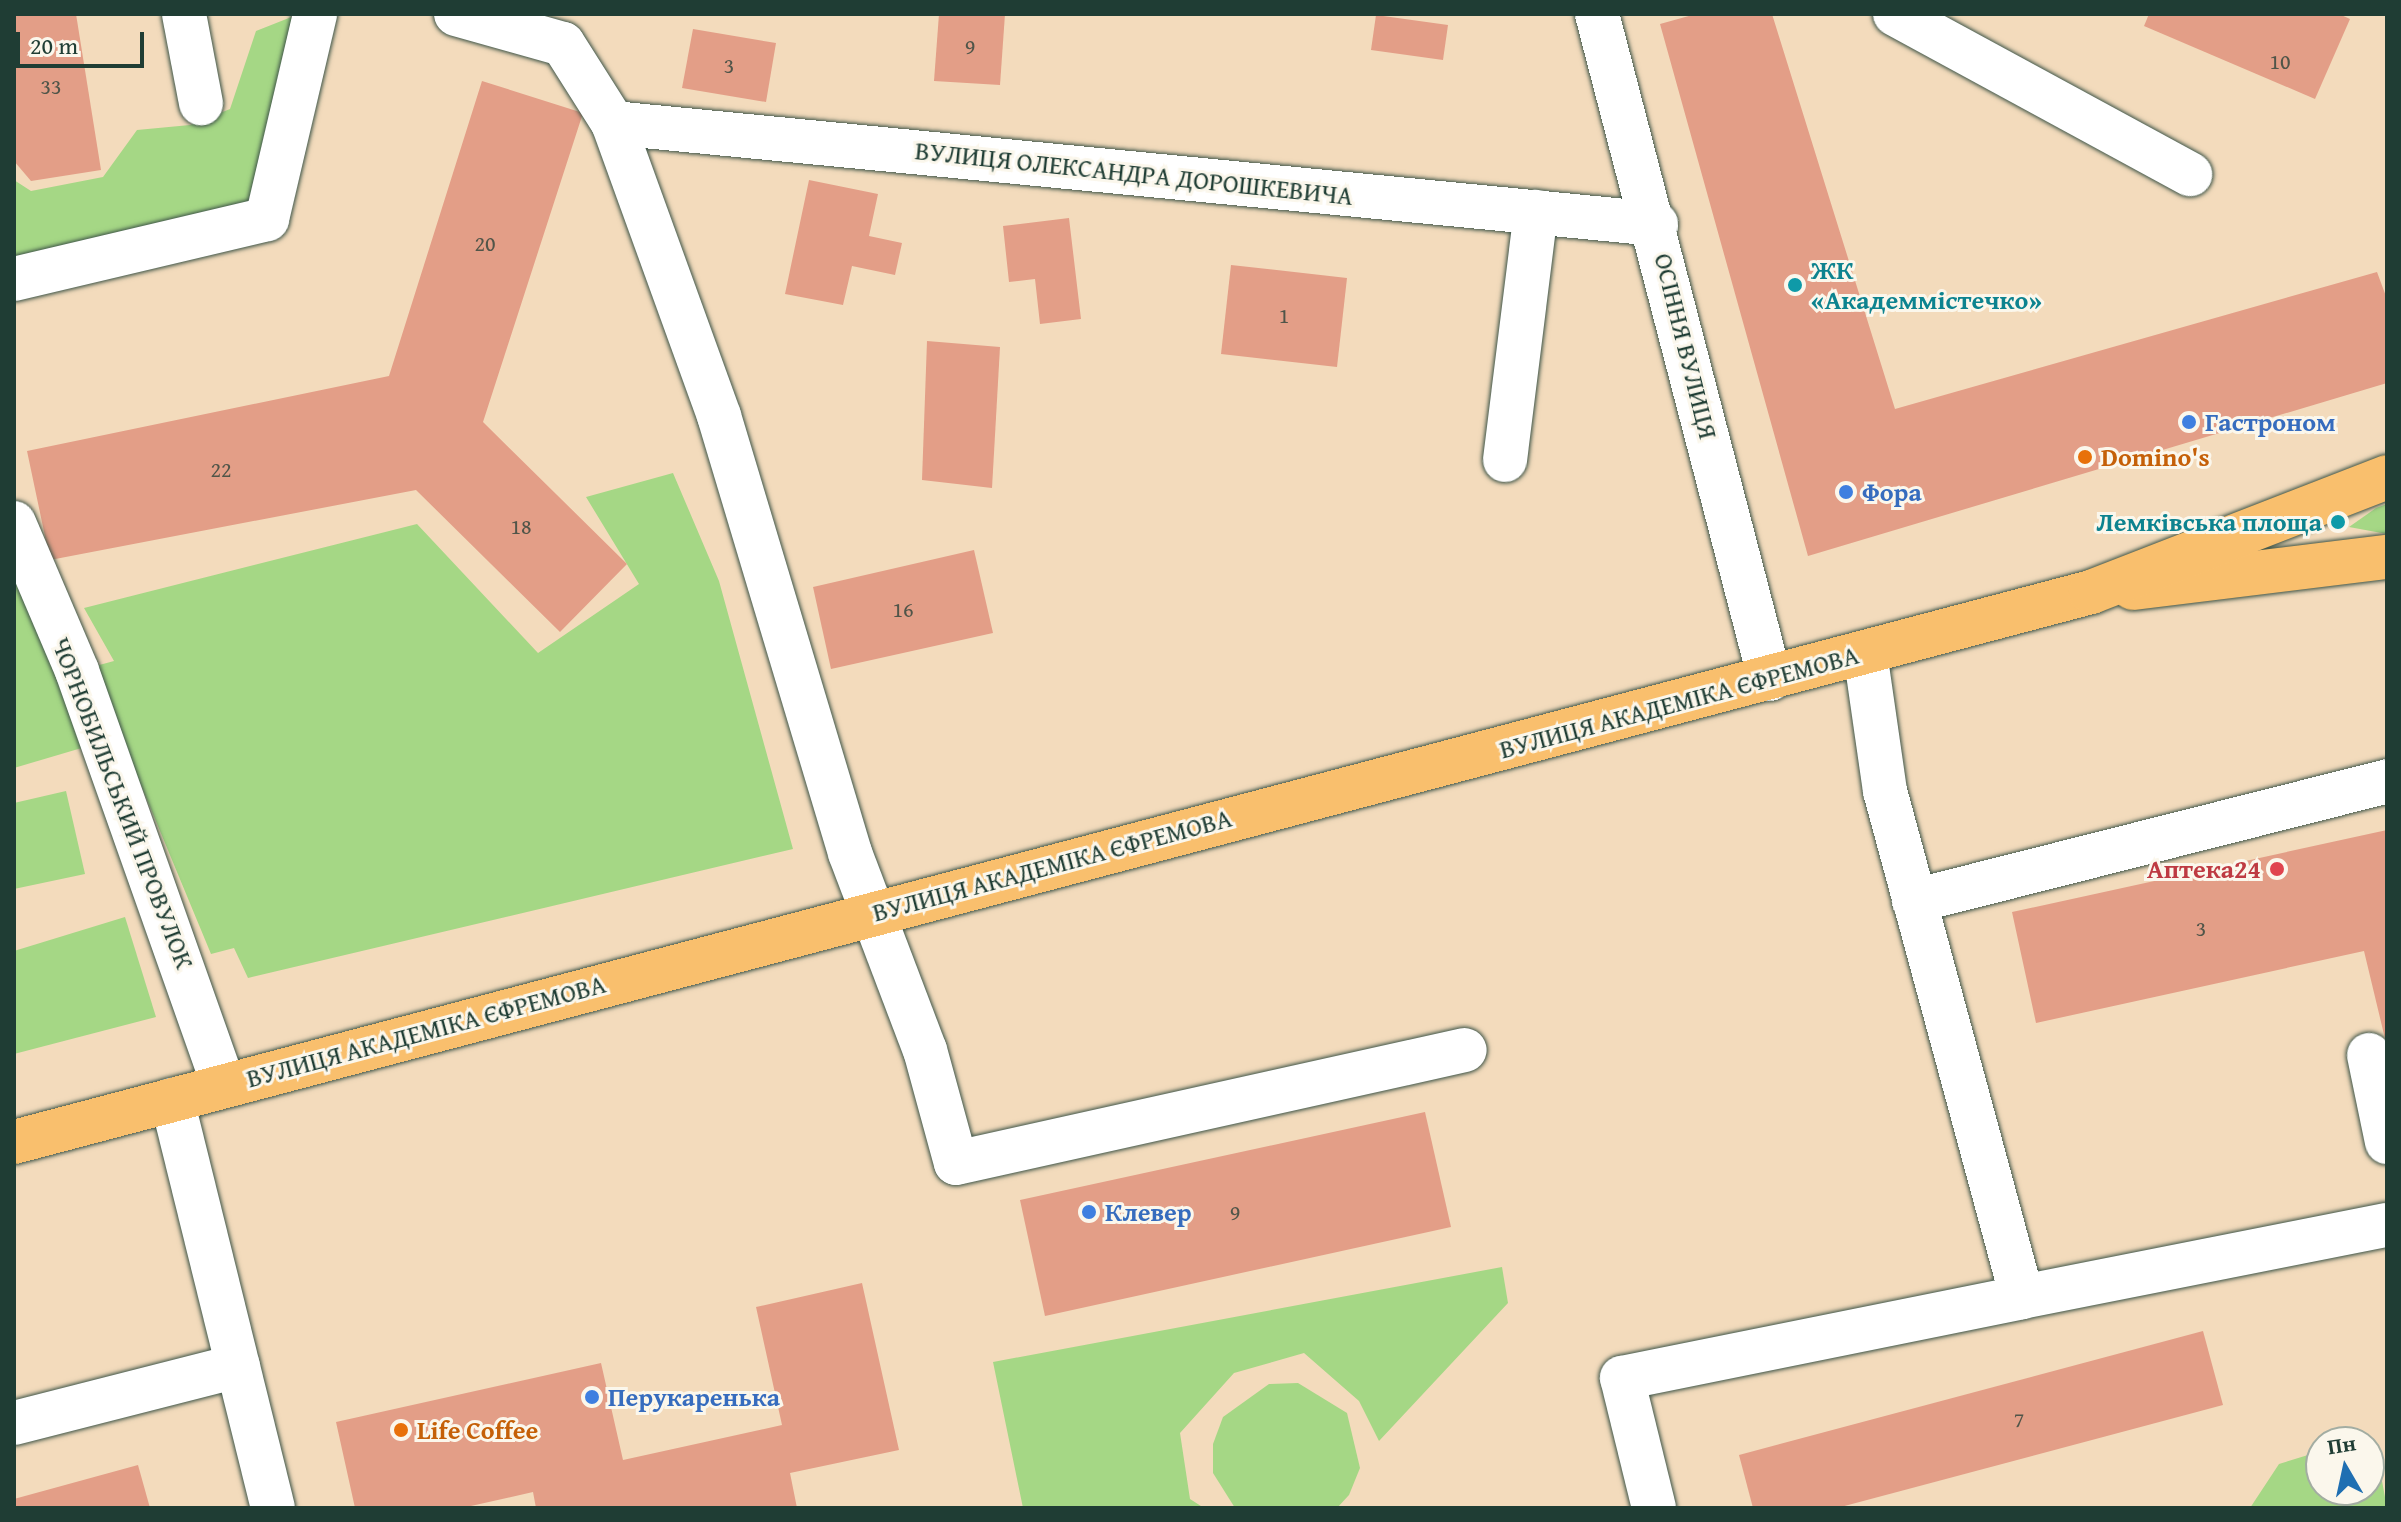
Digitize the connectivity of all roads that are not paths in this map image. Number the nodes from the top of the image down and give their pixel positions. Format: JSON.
{"nodes":[{"id":1,"x":184,"y":14,"type":"edge"},
{"id":2,"x":315,"y":14,"type":"edge"},
{"id":3,"x":456,"y":14,"type":"edge"},
{"id":4,"x":1597,"y":14,"type":"edge"},
{"id":5,"x":1895,"y":14,"type":"edge"},
{"id":6,"x":201,"y":103,"type":"dead end"},
{"id":7,"x":613,"y":123,"type":"junction"},
{"id":8,"x":2190,"y":174,"type":"dead end"},
{"id":9,"x":1536,"y":212,"type":"junction"},
{"id":10,"x":1656,"y":224,"type":"junction"},
{"id":11,"x":14,"y":279,"type":"edge"},
{"id":12,"x":1505,"y":460,"type":"dead end"},
{"id":13,"x":2387,"y":477,"type":"edge"},
{"id":14,"x":14,"y":523,"type":"edge"},
{"id":15,"x":2387,"y":557,"type":"edge"},
{"id":16,"x":2091,"y":592,"type":"junction"},
{"id":17,"x":1865,"y":653,"type":"junction"},
{"id":18,"x":1770,"y":679,"type":"junction"},
{"id":19,"x":2387,"y":781,"type":"edge"},
{"id":20,"x":1914,"y":901,"type":"junction"},
{"id":21,"x":870,"y":912,"type":"junction"},
{"id":22,"x":1465,"y":1050,"type":"dead end"},
{"id":23,"x":2369,"y":1055,"type":"dead end"},
{"id":24,"x":224,"y":1085,"type":"junction"},
{"id":25,"x":172,"y":1100,"type":"junction"},
{"id":26,"x":14,"y":1142,"type":"edge"},
{"id":27,"x":2387,"y":1142,"type":"edge"},
{"id":28,"x":2387,"y":1225,"type":"edge"},
{"id":29,"x":2022,"y":1297,"type":"junction"},
{"id":30,"x":238,"y":1366,"type":"junction"},
{"id":31,"x":14,"y":1423,"type":"edge"},
{"id":32,"x":273,"y":1508,"type":"edge"},
{"id":33,"x":1654,"y":1508,"type":"edge"}],
"edges":[{"from":1,"to":6,"type":"street"},
{"from":2,"to":11,"type":"street"},
{"from":3,"to":7,"type":"street"},
{"from":4,"to":10,"type":"street","name":"ОСІННЯ ВУЛИЦЯ"},
{"from":5,"to":8,"type":"street"},
{"from":7,"to":9,"type":"street","name":"ВУЛИЦЯ ОЛЕКСАНДРА ДОРОШКЕВИЧА"},
{"from":7,"to":21,"type":"street"},
{"from":9,"to":10,"type":"street","name":"ВУЛИЦЯ ОЛЕКСАНДРА ДОРОШКЕВИЧА"},
{"from":9,"to":12,"type":"street"},
{"from":10,"to":18,"type":"street","name":"ОСІННЯ ВУЛИЦЯ"},
{"from":13,"to":16,"type":"main road","name":"ВУЛИЦЯ АКАДЕМІКА ЄФРЕМОВА"},
{"from":14,"to":24,"type":"street","name":"ЧОРНОБИЛЬСЬКИЙ ПРОВУЛОК"},
{"from":15,"to":16,"type":"main road","name":"ВУЛИЦЯ АКАДЕМІКА ЄФРЕМОВА"},
{"from":16,"to":17,"type":"main road","name":"ВУЛИЦЯ АКАДЕМІКА ЄФРЕМОВА"},
{"from":17,"to":18,"type":"main road","name":"ВУЛИЦЯ АКАДЕМІКА ЄФРЕМОВА"},
{"from":17,"to":20,"type":"street"},
{"from":18,"to":21,"type":"main road","name":"ВУЛИЦЯ АКАДЕМІКА ЄФРЕМОВА"},
{"from":19,"to":20,"type":"street"},
{"from":20,"to":29,"type":"street"},
{"from":21,"to":22,"type":"street"},
{"from":21,"to":24,"type":"main road","name":"ВУЛИЦЯ АКАДЕМІКА ЄФРЕМОВА"},
{"from":23,"to":27,"type":"street"},
{"from":24,"to":25,"type":"main road","name":"ВУЛИЦЯ АКАДЕМІКА ЄФРЕМОВА"},
{"from":25,"to":26,"type":"main road","name":"ВУЛИЦЯ АКАДЕМІКА ЄФРЕМОВА"},
{"from":25,"to":30,"type":"street"},
{"from":28,"to":29,"type":"street"},
{"from":29,"to":33,"type":"street"},
{"from":30,"to":31,"type":"street"},
{"from":30,"to":32,"type":"street"}]}
